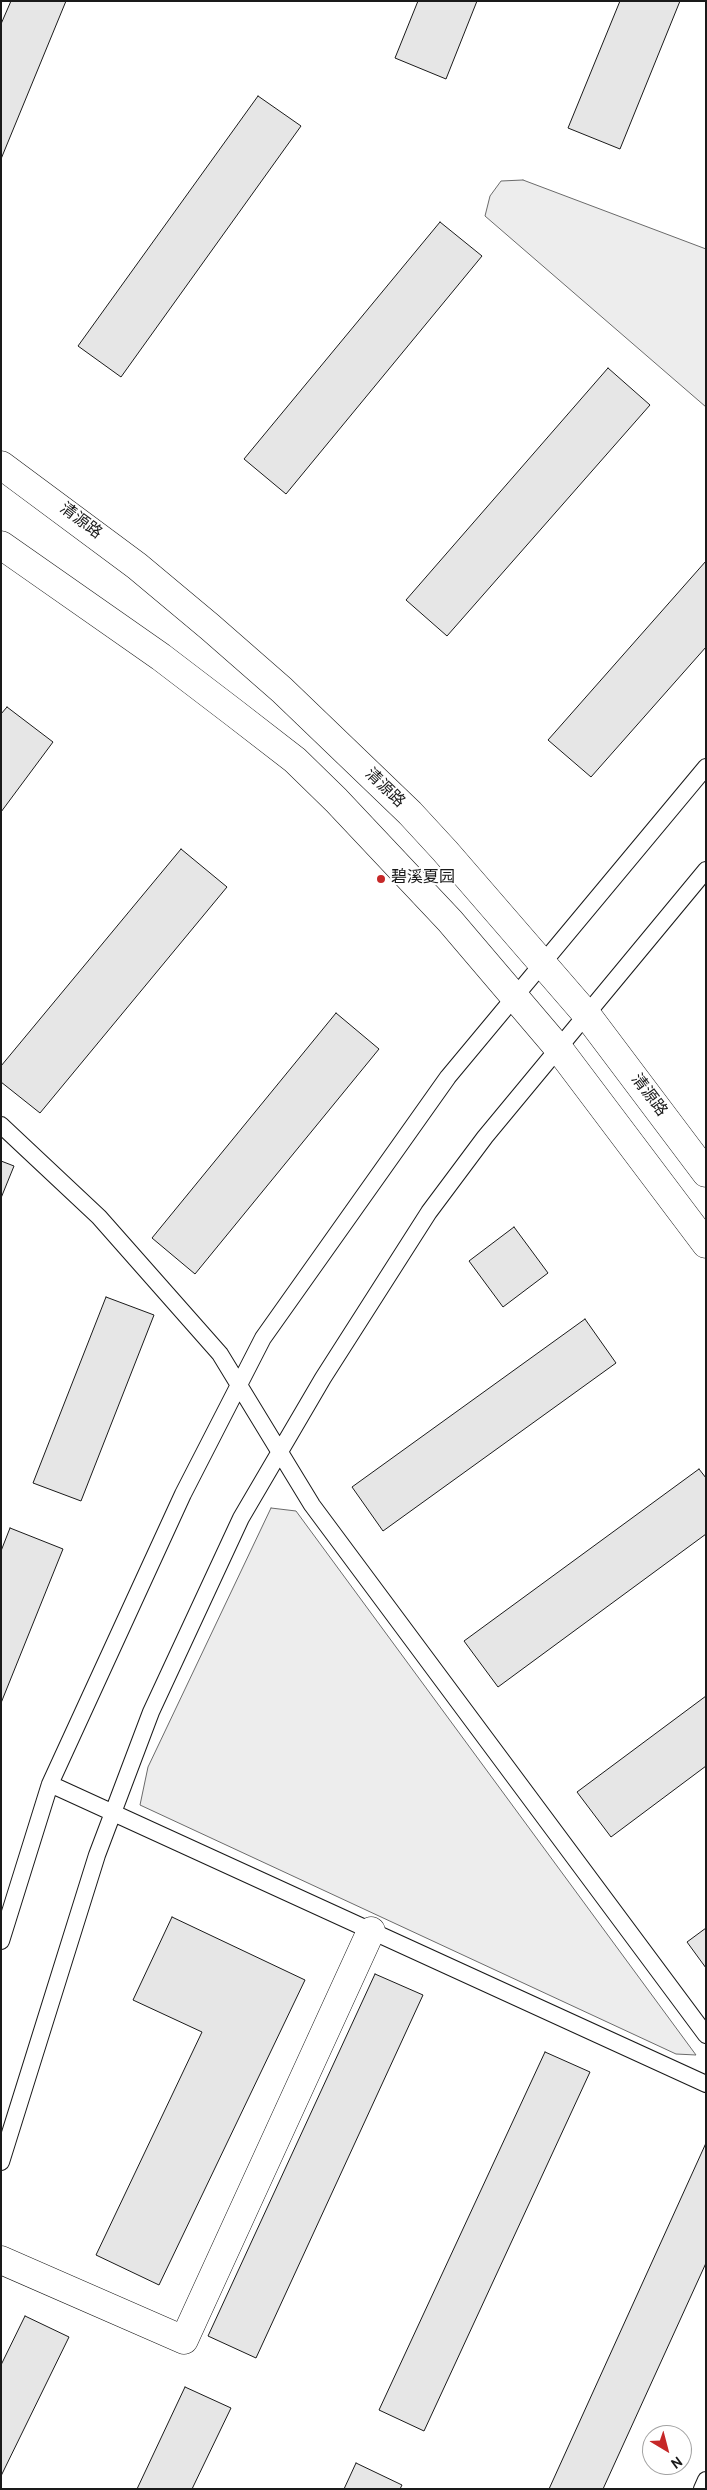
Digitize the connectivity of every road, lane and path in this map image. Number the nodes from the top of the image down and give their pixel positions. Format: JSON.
{"nodes":[{"id":1,"x":1,"y":465,"type":"edge"},
{"id":2,"x":1,"y":545,"type":"edge"},
{"id":3,"x":706,"y":767,"type":"edge"},
{"id":4,"x":706,"y":870,"type":"edge"},
{"id":5,"x":542,"y":963,"type":"junction"},
{"id":6,"x":514,"y":996,"type":"junction"},
{"id":7,"x":587,"y":1015,"type":"junction"},
{"id":8,"x":559,"y":1049,"type":"junction"},
{"id":9,"x":1,"y":1125,"type":"edge"},
{"id":10,"x":706,"y":1174,"type":"edge"},
{"id":11,"x":706,"y":1244,"type":"edge"},
{"id":12,"x":238,"y":1383,"type":"junction"},
{"id":13,"x":279,"y":1450,"type":"junction"},
{"id":14,"x":50,"y":1784,"type":"junction"},
{"id":15,"x":113,"y":1813,"type":"junction"},
{"id":16,"x":371,"y":1931,"type":"junction"},
{"id":17,"x":1,"y":1941,"type":"edge"},
{"id":18,"x":706,"y":2035,"type":"edge"},
{"id":19,"x":706,"y":2084,"type":"edge"},
{"id":20,"x":1,"y":2162,"type":"edge"},
{"id":21,"x":1,"y":2260,"type":"edge"},
{"id":22,"x":706,"y":2480,"type":"edge"},
{"id":23,"x":702,"y":2489,"type":"edge"}],
"edges":[{"from":1,"to":5,"type":"street","name":"清源路"},
{"from":2,"to":6,"type":"street"},
{"from":3,"to":5,"type":"lane"},
{"from":4,"to":7,"type":"lane"},
{"from":5,"to":6,"type":"lane"},
{"from":5,"to":7,"type":"street","name":"清源路"},
{"from":6,"to":8,"type":"street"},
{"from":6,"to":12,"type":"lane"},
{"from":7,"to":8,"type":"lane"},
{"from":7,"to":10,"type":"street","name":"清源路"},
{"from":8,"to":11,"type":"street"},
{"from":8,"to":13,"type":"lane"},
{"from":9,"to":12,"type":"lane"},
{"from":12,"to":13,"type":"lane"},
{"from":12,"to":14,"type":"lane"},
{"from":13,"to":15,"type":"lane"},
{"from":13,"to":18,"type":"lane"},
{"from":14,"to":15,"type":"lane"},
{"from":14,"to":17,"type":"lane"},
{"from":15,"to":16,"type":"lane"},
{"from":15,"to":20,"type":"lane"},
{"from":16,"to":19,"type":"lane"},
{"from":16,"to":21,"type":"street"},
{"from":22,"to":23,"type":"lane"}]}
